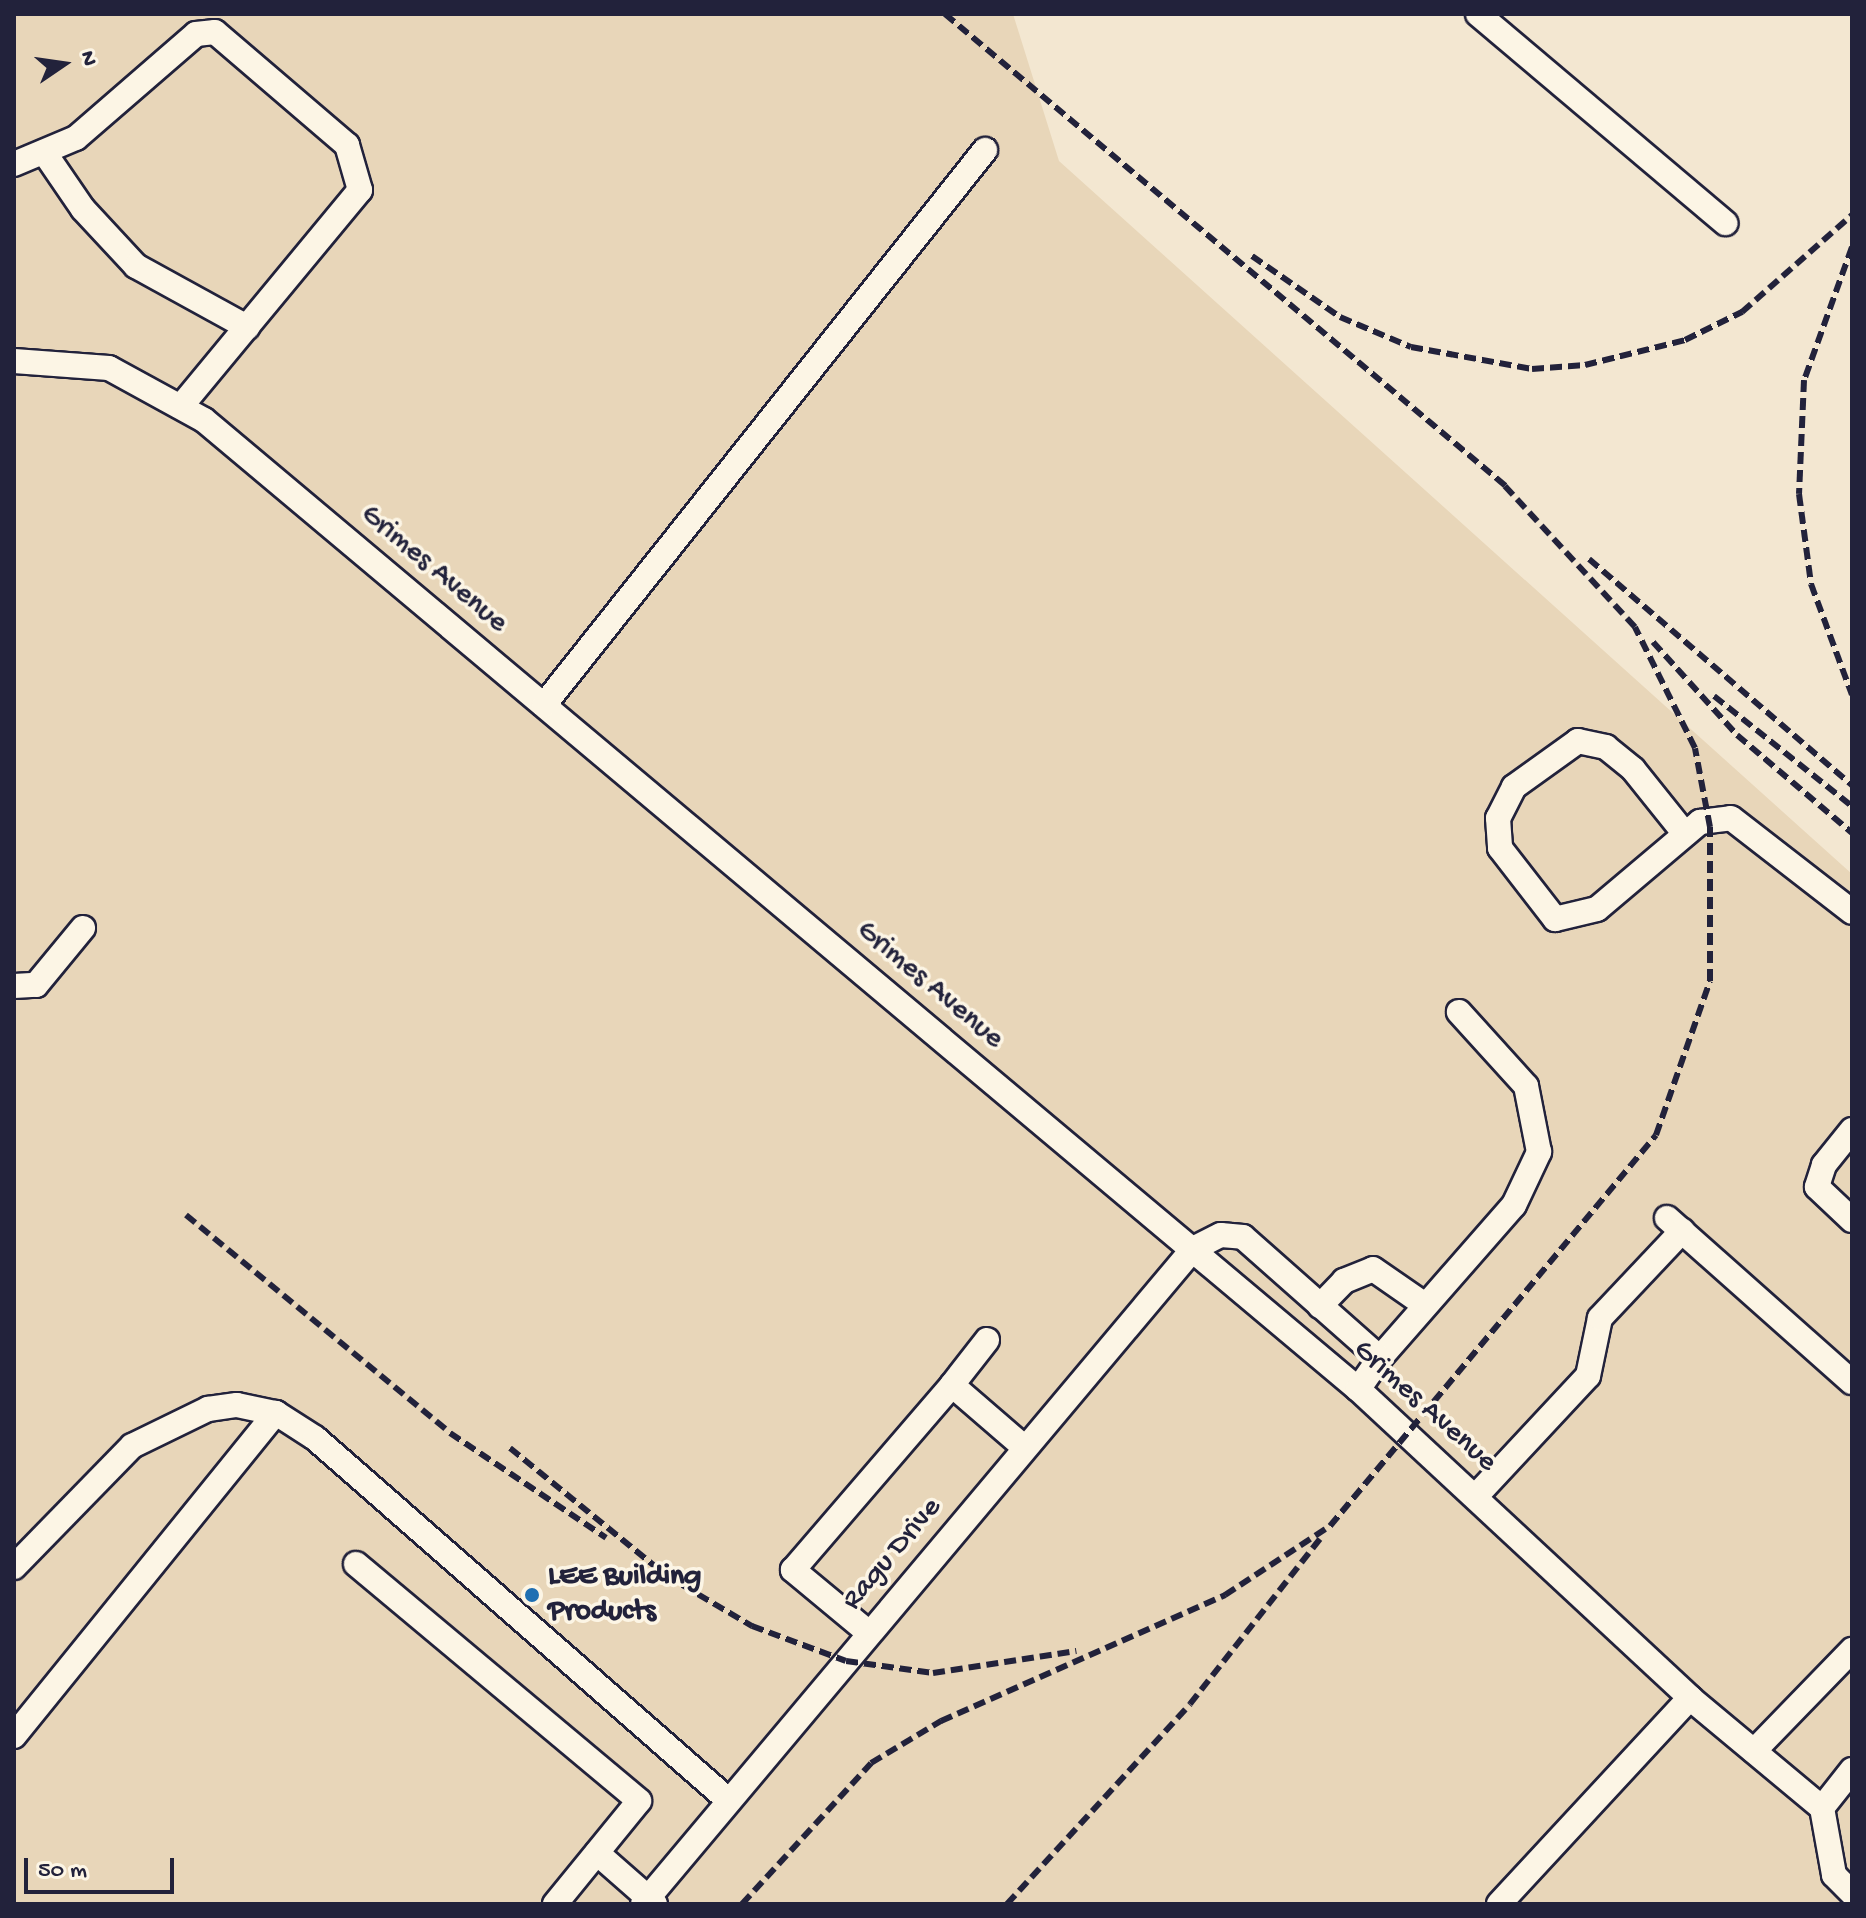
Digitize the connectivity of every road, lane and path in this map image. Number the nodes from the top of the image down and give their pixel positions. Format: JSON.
{"nodes":[{"id":1,"x":1478,"y":14,"type":"edge"},
{"id":2,"x":985,"y":150,"type":"dead end"},
{"id":3,"x":44,"y":152,"type":"junction"},
{"id":4,"x":14,"y":164,"type":"edge"},
{"id":5,"x":1725,"y":223,"type":"dead end"},
{"id":6,"x":247,"y":327,"type":"junction"},
{"id":7,"x":14,"y":361,"type":"edge"},
{"id":8,"x":182,"y":405,"type":"junction"},
{"id":9,"x":544,"y":705,"type":"junction"},
{"id":10,"x":1685,"y":834,"type":"junction"},
{"id":11,"x":1852,"y":912,"type":"edge"},
{"id":12,"x":83,"y":928,"type":"dead end"},
{"id":13,"x":14,"y":986,"type":"edge"},
{"id":14,"x":1459,"y":1012,"type":"dead end"},
{"id":15,"x":1852,"y":1130,"type":"edge"},
{"id":16,"x":1852,"y":1220,"type":"edge"},
{"id":17,"x":1193,"y":1249,"type":"junction"},
{"id":18,"x":1425,"y":1305,"type":"junction"},
{"id":19,"x":1320,"y":1306,"type":"junction"},
{"id":20,"x":987,"y":1340,"type":"dead end"},
{"id":21,"x":1380,"y":1358,"type":"junction"},
{"id":22,"x":1852,"y":1382,"type":"edge"},
{"id":23,"x":952,"y":1385,"type":"junction"},
{"id":24,"x":1358,"y":1389,"type":"junction"},
{"id":25,"x":276,"y":1413,"type":"junction"},
{"id":26,"x":1025,"y":1448,"type":"junction"},
{"id":27,"x":1476,"y":1496,"type":"junction"},
{"id":28,"x":356,"y":1564,"type":"dead end"},
{"id":29,"x":14,"y":1567,"type":"edge"},
{"id":30,"x":869,"y":1633,"type":"junction"},
{"id":31,"x":1848,"y":1662,"type":"edge"},
{"id":32,"x":1690,"y":1698,"type":"junction"},
{"id":33,"x":14,"y":1736,"type":"edge"},
{"id":34,"x":1754,"y":1751,"type":"junction"},
{"id":35,"x":1852,"y":1770,"type":"edge"},
{"id":36,"x":728,"y":1800,"type":"junction"},
{"id":37,"x":1822,"y":1808,"type":"junction"},
{"id":38,"x":597,"y":1853,"type":"junction"},
{"id":39,"x":1852,"y":1893,"type":"edge"},
{"id":40,"x":649,"y":1902,"type":"edge"},
{"id":41,"x":555,"y":1904,"type":"edge"},
{"id":42,"x":1499,"y":1904,"type":"edge"}],
"edges":[{"from":1,"to":5,"type":"street"},
{"from":2,"to":9,"type":"street"},
{"from":3,"to":4,"type":"street"},
{"from":3,"to":6,"type":"street"},
{"from":3,"to":6,"type":"street"},
{"from":6,"to":8,"type":"street"},
{"from":7,"to":8,"type":"street","name":"Grimes Avenue"},
{"from":8,"to":9,"type":"street","name":"Grimes Avenue"},
{"from":9,"to":17,"type":"street","name":"Grimes Avenue"},
{"from":10,"to":10,"type":"street"},
{"from":10,"to":11,"type":"street"},
{"from":12,"to":13,"type":"street"},
{"from":14,"to":18,"type":"street"},
{"from":15,"to":16,"type":"street"},
{"from":17,"to":19,"type":"street"},
{"from":17,"to":24,"type":"street","name":"Grimes Avenue"},
{"from":17,"to":26,"type":"street","name":"Ragu Drive"},
{"from":18,"to":19,"type":"street"},
{"from":18,"to":21,"type":"street"},
{"from":19,"to":21,"type":"street"},
{"from":20,"to":23,"type":"street"},
{"from":21,"to":24,"type":"street"},
{"from":22,"to":27,"type":"street"},
{"from":23,"to":26,"type":"street"},
{"from":23,"to":30,"type":"street"},
{"from":24,"to":27,"type":"street","name":"Grimes Avenue"},
{"from":25,"to":29,"type":"street"},
{"from":25,"to":33,"type":"street"},
{"from":25,"to":36,"type":"street"},
{"from":26,"to":30,"type":"street","name":"Ragu Drive"},
{"from":27,"to":32,"type":"street","name":"Grimes Avenue"},
{"from":28,"to":38,"type":"street"},
{"from":30,"to":36,"type":"street","name":"Ragu Drive"},
{"from":31,"to":34,"type":"street"},
{"from":32,"to":34,"type":"street","name":"Grimes Avenue"},
{"from":32,"to":42,"type":"street"},
{"from":34,"to":37,"type":"street","name":"Grimes Avenue"},
{"from":35,"to":37,"type":"street"},
{"from":36,"to":40,"type":"street","name":"Ragu Drive"},
{"from":37,"to":39,"type":"street"},
{"from":38,"to":40,"type":"street"},
{"from":38,"to":41,"type":"street"}]}
